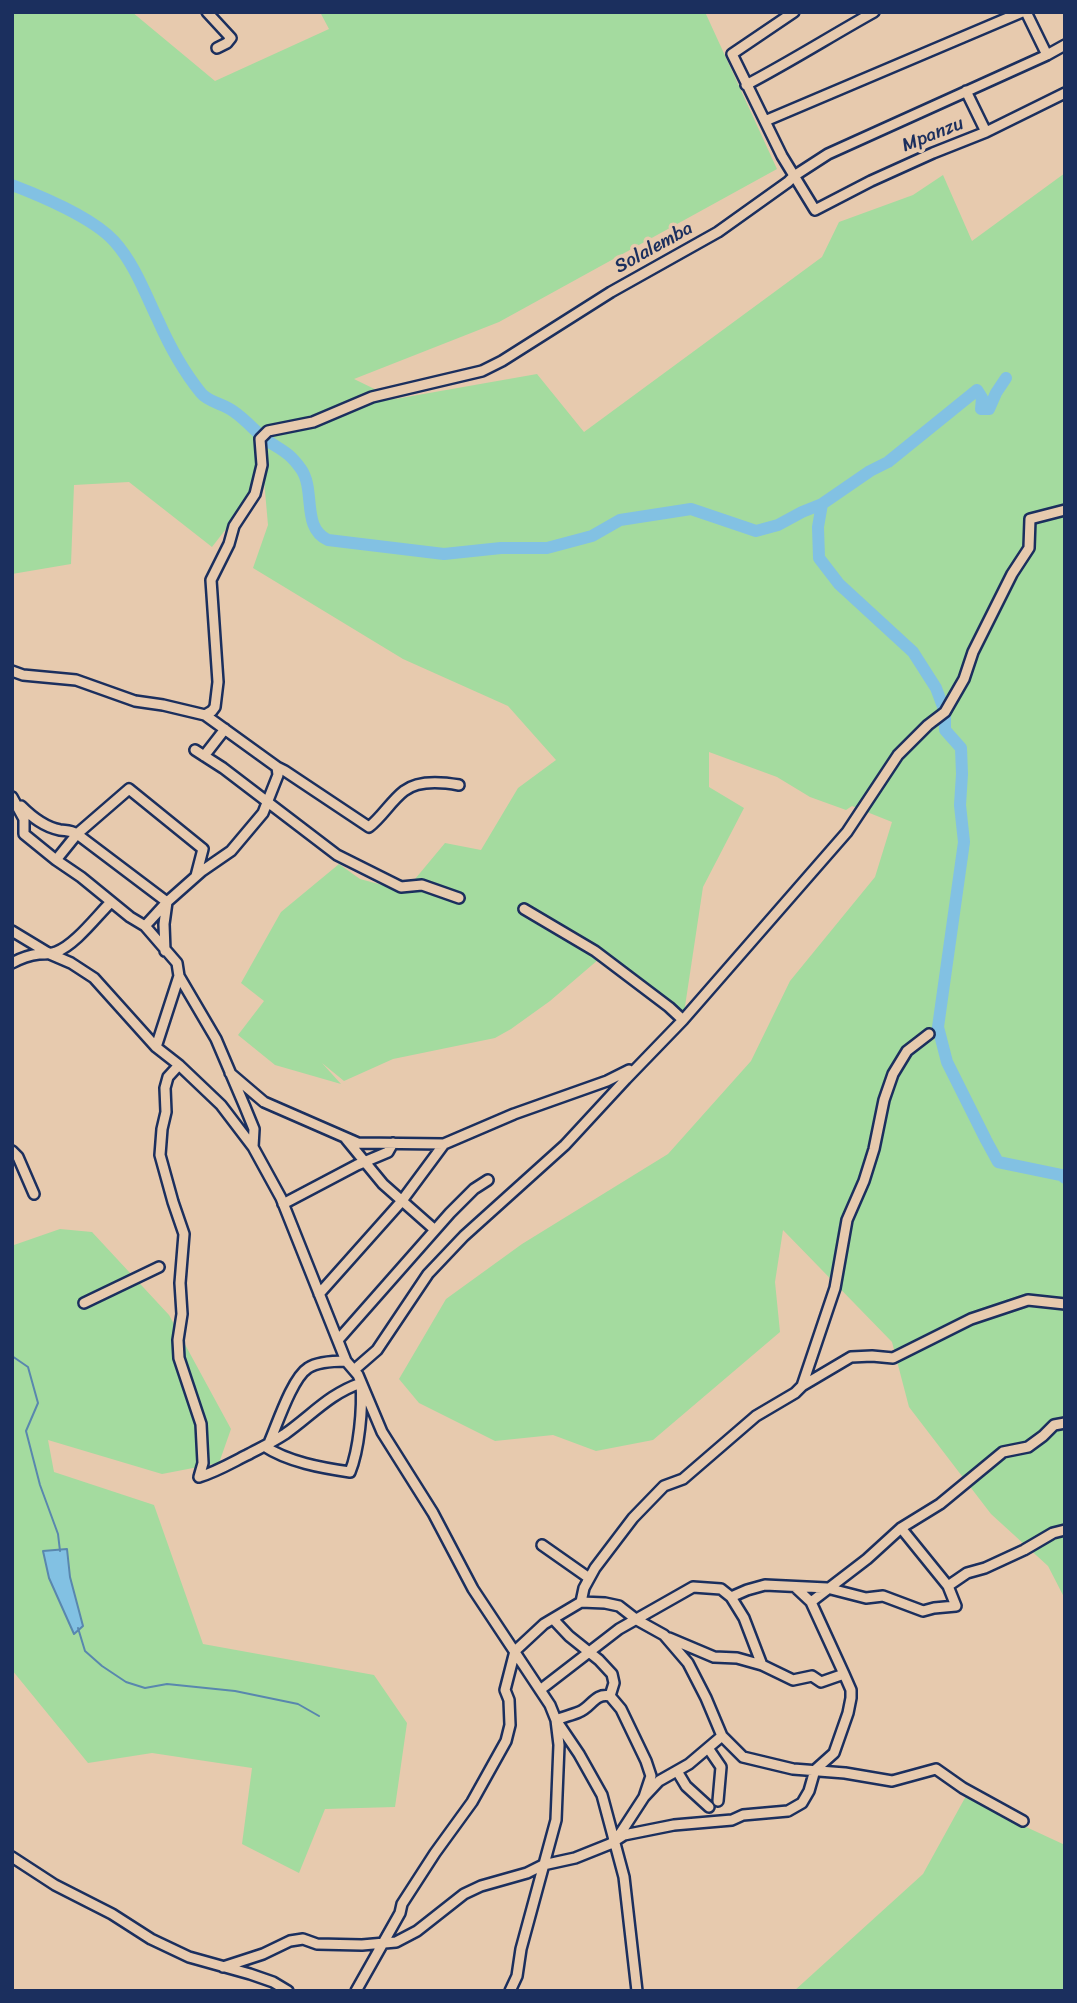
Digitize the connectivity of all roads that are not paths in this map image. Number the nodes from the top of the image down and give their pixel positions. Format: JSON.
{"nodes":[{"id":1,"x":207,"y":12,"type":"edge"},
{"id":2,"x":794,"y":12,"type":"edge"},
{"id":3,"x":874,"y":12,"type":"edge"},
{"id":4,"x":1024,"y":12,"type":"edge"},
{"id":5,"x":1065,"y":45,"type":"edge"},
{"id":6,"x":216,"y":48,"type":"dead end"},
{"id":7,"x":1047,"y":55,"type":"junction"},
{"id":8,"x":746,"y":85,"type":"junction"},
{"id":9,"x":966,"y":91,"type":"junction"},
{"id":10,"x":1065,"y":93,"type":"edge"},
{"id":11,"x":765,"y":121,"type":"junction"},
{"id":12,"x":986,"y":132,"type":"junction"},
{"id":13,"x":794,"y":176,"type":"junction"},
{"id":14,"x":1065,"y":510,"type":"edge"},
{"id":15,"x":12,"y":671,"type":"edge"},
{"id":16,"x":205,"y":715,"type":"junction"},
{"id":17,"x":225,"y":729,"type":"junction"},
{"id":18,"x":195,"y":750,"type":"dead end"},
{"id":19,"x":204,"y":756,"type":"junction"},
{"id":20,"x":276,"y":768,"type":"junction"},
{"id":21,"x":459,"y":785,"type":"dead end"},
{"id":22,"x":14,"y":798,"type":"edge"},
{"id":23,"x":267,"y":802,"type":"junction"},
{"id":24,"x":76,"y":834,"type":"junction"},
{"id":25,"x":56,"y":860,"type":"junction"},
{"id":26,"x":196,"y":877,"type":"junction"},
{"id":27,"x":459,"y":898,"type":"dead end"},
{"id":28,"x":111,"y":902,"type":"junction"},
{"id":29,"x":167,"y":902,"type":"junction"},
{"id":30,"x":524,"y":909,"type":"dead end"},
{"id":31,"x":145,"y":926,"type":"junction"},
{"id":32,"x":12,"y":931,"type":"edge"},
{"id":33,"x":165,"y":951,"type":"junction"},
{"id":34,"x":50,"y":954,"type":"junction"},
{"id":35,"x":12,"y":963,"type":"edge"},
{"id":36,"x":179,"y":976,"type":"junction"},
{"id":37,"x":683,"y":1020,"type":"junction"},
{"id":38,"x":929,"y":1034,"type":"dead end"},
{"id":39,"x":156,"y":1047,"type":"junction"},
{"id":40,"x":655,"y":1047,"type":"junction"},
{"id":41,"x":179,"y":1065,"type":"junction"},
{"id":42,"x":230,"y":1073,"type":"junction"},
{"id":43,"x":345,"y":1137,"type":"junction"},
{"id":44,"x":393,"y":1143,"type":"junction"},
{"id":45,"x":444,"y":1144,"type":"junction"},
{"id":46,"x":253,"y":1147,"type":"junction"},
{"id":47,"x":12,"y":1151,"type":"edge"},
{"id":48,"x":363,"y":1162,"type":"junction"},
{"id":49,"x":488,"y":1180,"type":"dead end"},
{"id":50,"x":34,"y":1194,"type":"dead end"},
{"id":51,"x":401,"y":1202,"type":"junction"},
{"id":52,"x":283,"y":1205,"type":"junction"},
{"id":53,"x":435,"y":1230,"type":"junction"},
{"id":54,"x":159,"y":1267,"type":"dead end"},
{"id":55,"x":319,"y":1294,"type":"junction"},
{"id":56,"x":84,"y":1303,"type":"dead end"},
{"id":57,"x":1065,"y":1304,"type":"edge"},
{"id":58,"x":338,"y":1340,"type":"junction"},
{"id":59,"x":346,"y":1361,"type":"junction"},
{"id":60,"x":354,"y":1370,"type":"junction"},
{"id":61,"x":361,"y":1383,"type":"junction"},
{"id":62,"x":802,"y":1386,"type":"junction"},
{"id":63,"x":1065,"y":1423,"type":"edge"},
{"id":64,"x":267,"y":1445,"type":"junction"},
{"id":65,"x":901,"y":1528,"type":"junction"},
{"id":66,"x":1065,"y":1530,"type":"edge"},
{"id":67,"x":542,"y":1545,"type":"dead end"},
{"id":68,"x":589,"y":1578,"type":"junction"},
{"id":69,"x":948,"y":1586,"type":"junction"},
{"id":70,"x":794,"y":1587,"type":"junction"},
{"id":71,"x":827,"y":1588,"type":"junction"},
{"id":72,"x":731,"y":1597,"type":"junction"},
{"id":73,"x":581,"y":1602,"type":"junction"},
{"id":74,"x":811,"y":1602,"type":"junction"},
{"id":75,"x":553,"y":1619,"type":"junction"},
{"id":76,"x":637,"y":1620,"type":"junction"},
{"id":77,"x":664,"y":1635,"type":"junction"},
{"id":78,"x":515,"y":1651,"type":"junction"},
{"id":79,"x":588,"y":1652,"type":"junction"},
{"id":80,"x":762,"y":1665,"type":"junction"},
{"id":81,"x":844,"y":1674,"type":"junction"},
{"id":82,"x":540,"y":1690,"type":"junction"},
{"id":83,"x":610,"y":1696,"type":"junction"},
{"id":84,"x":555,"y":1720,"type":"junction"},
{"id":85,"x":722,"y":1736,"type":"junction"},
{"id":86,"x":708,"y":1748,"type":"junction"},
{"id":87,"x":815,"y":1770,"type":"junction"},
{"id":88,"x":677,"y":1771,"type":"junction"},
{"id":89,"x":644,"y":1797,"type":"junction"},
{"id":90,"x":718,"y":1801,"type":"dead end"},
{"id":91,"x":709,"y":1807,"type":"dead end"},
{"id":92,"x":1023,"y":1821,"type":"dead end"},
{"id":93,"x":614,"y":1841,"type":"junction"},
{"id":94,"x":12,"y":1857,"type":"edge"},
{"id":95,"x":543,"y":1865,"type":"junction"},
{"id":96,"x":381,"y":1945,"type":"junction"},
{"id":97,"x":223,"y":1967,"type":"junction"},
{"id":98,"x":288,"y":1991,"type":"edge"},
{"id":99,"x":356,"y":1991,"type":"edge"},
{"id":100,"x":510,"y":1991,"type":"edge"},
{"id":101,"x":637,"y":1991,"type":"edge"}],
"edges":[{"from":1,"to":6,"type":"street"},
{"from":2,"to":8,"type":"street"},
{"from":3,"to":8,"type":"street"},
{"from":4,"to":7,"type":"street"},
{"from":4,"to":11,"type":"street"},
{"from":5,"to":7,"type":"street","name":"Solalemba"},
{"from":7,"to":9,"type":"street","name":"Solalemba"},
{"from":8,"to":11,"type":"street"},
{"from":9,"to":12,"type":"street"},
{"from":9,"to":13,"type":"street","name":"Solalemba"},
{"from":10,"to":12,"type":"street","name":"Mpanzu"},
{"from":11,"to":13,"type":"street"},
{"from":12,"to":13,"type":"street","name":"Mpanzu"},
{"from":13,"to":16,"type":"street","name":"Solalemba"},
{"from":14,"to":37,"type":"street"},
{"from":15,"to":16,"type":"street"},
{"from":16,"to":17,"type":"street"},
{"from":17,"to":19,"type":"street"},
{"from":17,"to":20,"type":"street"},
{"from":18,"to":19,"type":"street"},
{"from":19,"to":23,"type":"street"},
{"from":20,"to":21,"type":"street"},
{"from":20,"to":23,"type":"street"},
{"from":22,"to":24,"type":"street"},
{"from":22,"to":25,"type":"street"},
{"from":23,"to":26,"type":"street"},
{"from":23,"to":27,"type":"street"},
{"from":24,"to":25,"type":"street"},
{"from":24,"to":26,"type":"street"},
{"from":24,"to":29,"type":"street"},
{"from":25,"to":28,"type":"street"},
{"from":26,"to":29,"type":"street"},
{"from":28,"to":31,"type":"street"},
{"from":28,"to":34,"type":"street"},
{"from":29,"to":31,"type":"street"},
{"from":29,"to":33,"type":"street"},
{"from":30,"to":37,"type":"street"},
{"from":31,"to":33,"type":"street"},
{"from":32,"to":34,"type":"street"},
{"from":33,"to":36,"type":"street"},
{"from":34,"to":35,"type":"street"},
{"from":34,"to":39,"type":"street"},
{"from":36,"to":39,"type":"street"},
{"from":36,"to":42,"type":"street"},
{"from":37,"to":40,"type":"street"},
{"from":38,"to":62,"type":"street"},
{"from":39,"to":41,"type":"street"},
{"from":40,"to":45,"type":"street"},
{"from":40,"to":60,"type":"street"},
{"from":41,"to":46,"type":"street"},
{"from":41,"to":64,"type":"street"},
{"from":42,"to":43,"type":"street"},
{"from":42,"to":46,"type":"street"},
{"from":43,"to":44,"type":"street"},
{"from":43,"to":48,"type":"street"},
{"from":44,"to":45,"type":"street"},
{"from":44,"to":48,"type":"street"},
{"from":45,"to":51,"type":"street"},
{"from":46,"to":52,"type":"street"},
{"from":47,"to":50,"type":"street"},
{"from":48,"to":51,"type":"street"},
{"from":48,"to":52,"type":"street"},
{"from":49,"to":53,"type":"street"},
{"from":51,"to":53,"type":"street"},
{"from":51,"to":55,"type":"street"},
{"from":52,"to":55,"type":"street"},
{"from":53,"to":58,"type":"street"},
{"from":54,"to":56,"type":"street"},
{"from":55,"to":58,"type":"street"},
{"from":57,"to":62,"type":"street"},
{"from":58,"to":59,"type":"street"},
{"from":59,"to":60,"type":"street"},
{"from":59,"to":64,"type":"street"},
{"from":60,"to":61,"type":"street"},
{"from":61,"to":64,"type":"street"},
{"from":61,"to":64,"type":"street"},
{"from":61,"to":78,"type":"street"},
{"from":62,"to":68,"type":"street"},
{"from":63,"to":65,"type":"street"},
{"from":65,"to":69,"type":"street"},
{"from":65,"to":71,"type":"street"},
{"from":66,"to":69,"type":"street"},
{"from":67,"to":68,"type":"street"},
{"from":68,"to":73,"type":"street"},
{"from":69,"to":71,"type":"street"},
{"from":70,"to":71,"type":"street"},
{"from":70,"to":72,"type":"street"},
{"from":70,"to":74,"type":"street"},
{"from":71,"to":74,"type":"street"},
{"from":72,"to":76,"type":"street"},
{"from":72,"to":80,"type":"street"},
{"from":73,"to":75,"type":"street"},
{"from":73,"to":76,"type":"street"},
{"from":74,"to":81,"type":"street"},
{"from":75,"to":78,"type":"street"},
{"from":75,"to":79,"type":"street"},
{"from":76,"to":77,"type":"street"},
{"from":76,"to":79,"type":"street"},
{"from":77,"to":80,"type":"street"},
{"from":77,"to":85,"type":"street"},
{"from":78,"to":82,"type":"street"},
{"from":78,"to":96,"type":"street"},
{"from":79,"to":82,"type":"street"},
{"from":79,"to":83,"type":"street"},
{"from":80,"to":81,"type":"street"},
{"from":81,"to":87,"type":"street"},
{"from":82,"to":84,"type":"street"},
{"from":83,"to":84,"type":"street"},
{"from":83,"to":89,"type":"street"},
{"from":84,"to":93,"type":"street"},
{"from":84,"to":95,"type":"street"},
{"from":85,"to":86,"type":"street"},
{"from":85,"to":87,"type":"street"},
{"from":86,"to":88,"type":"street"},
{"from":86,"to":90,"type":"street"},
{"from":87,"to":92,"type":"street"},
{"from":87,"to":93,"type":"street"},
{"from":88,"to":89,"type":"street"},
{"from":88,"to":91,"type":"street"},
{"from":89,"to":93,"type":"street"},
{"from":93,"to":95,"type":"street"},
{"from":93,"to":101,"type":"street"},
{"from":94,"to":97,"type":"street"},
{"from":95,"to":96,"type":"street"},
{"from":95,"to":100,"type":"street"},
{"from":96,"to":97,"type":"street"},
{"from":96,"to":99,"type":"street"},
{"from":97,"to":98,"type":"street"}]}
